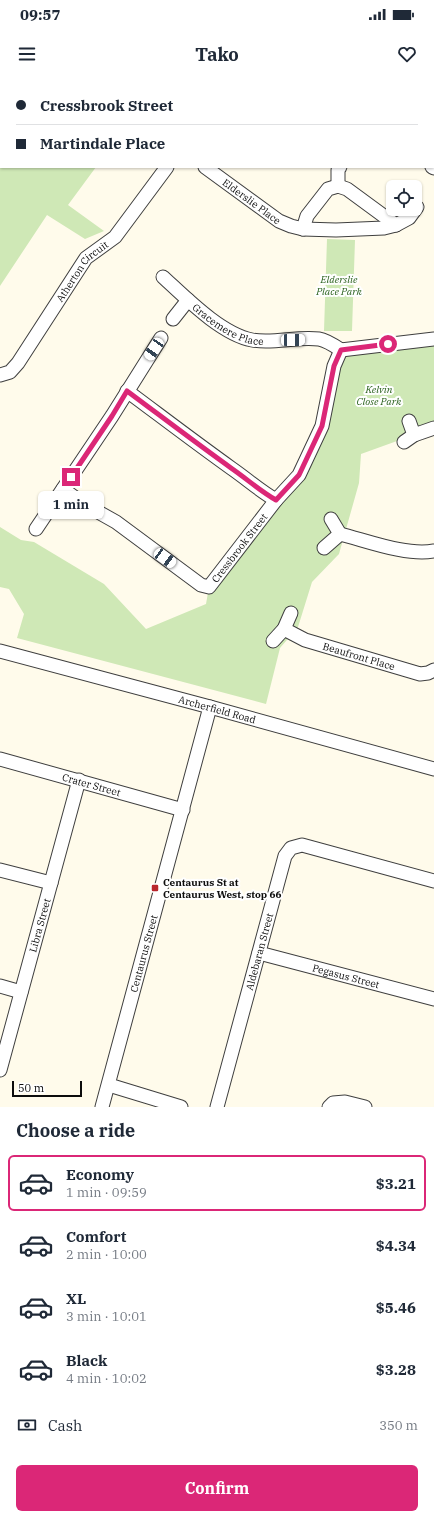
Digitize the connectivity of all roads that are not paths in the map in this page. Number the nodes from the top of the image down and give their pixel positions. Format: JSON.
{"nodes":[{"id":1,"x":166,"y":168,"type":"edge"},
{"id":2,"x":206,"y":168,"type":"edge"},
{"id":3,"x":339,"y":168,"type":"edge"},
{"id":4,"x":338,"y":186,"type":"junction"},
{"id":5,"x":410,"y":216,"type":"edge"},
{"id":6,"x":396,"y":225,"type":"junction"},
{"id":7,"x":303,"y":229,"type":"junction"},
{"id":8,"x":163,"y":277,"type":"dead end"},
{"id":9,"x":188,"y":300,"type":"junction"},
{"id":10,"x":173,"y":319,"type":"dead end"},
{"id":11,"x":161,"y":338,"type":"dead end"},
{"id":12,"x":434,"y":339,"type":"edge"},
{"id":13,"x":341,"y":350,"type":"junction"},
{"id":14,"x":0,"y":375,"type":"edge"},
{"id":15,"x":127,"y":391,"type":"junction"},
{"id":16,"x":409,"y":421,"type":"dead end"},
{"id":17,"x":434,"y":428,"type":"edge"},
{"id":18,"x":63,"y":489,"type":"junction"},
{"id":19,"x":276,"y":500,"type":"junction"},
{"id":20,"x":331,"y":519,"type":"dead end"},
{"id":21,"x":36,"y":528,"type":"dead end"},
{"id":22,"x":340,"y":534,"type":"junction"},
{"id":23,"x":324,"y":548,"type":"dead end"},
{"id":24,"x":434,"y":551,"type":"edge"},
{"id":25,"x":290,"y":613,"type":"dead end"},
{"id":26,"x":284,"y":629,"type":"junction"},
{"id":27,"x":273,"y":641,"type":"dead end"},
{"id":28,"x":0,"y":651,"type":"edge"},
{"id":29,"x":434,"y":670,"type":"edge"},
{"id":30,"x":210,"y":707,"type":"junction"},
{"id":31,"x":0,"y":759,"type":"edge"},
{"id":32,"x":434,"y":769,"type":"edge"},
{"id":33,"x":79,"y":780,"type":"junction"},
{"id":34,"x":183,"y":810,"type":"junction"},
{"id":35,"x":0,"y":870,"type":"edge"},
{"id":36,"x":434,"y":881,"type":"edge"},
{"id":37,"x":51,"y":883,"type":"junction"},
{"id":38,"x":259,"y":953,"type":"junction"},
{"id":39,"x":0,"y":986,"type":"edge"},
{"id":40,"x":21,"y":992,"type":"junction"},
{"id":41,"x":434,"y":999,"type":"edge"},
{"id":42,"x":0,"y":1070,"type":"edge"},
{"id":43,"x":109,"y":1085,"type":"junction"},
{"id":44,"x":102,"y":1107,"type":"edge"},
{"id":45,"x":181,"y":1107,"type":"edge"},
{"id":46,"x":217,"y":1107,"type":"edge"},
{"id":47,"x":329,"y":1107,"type":"edge"},
{"id":48,"x":365,"y":1107,"type":"edge"}],
"edges":[{"from":1,"to":14,"type":"street","name":"Atherton Circuit"},
{"from":2,"to":7,"type":"street","name":"Elderslie Place"},
{"from":3,"to":4,"type":"street"},
{"from":4,"to":6,"type":"street"},
{"from":4,"to":7,"type":"street"},
{"from":5,"to":6,"type":"street","name":"Elderslie Place"},
{"from":6,"to":7,"type":"street","name":"Elderslie Place"},
{"from":8,"to":9,"type":"street","name":"Gracemere Place"},
{"from":9,"to":10,"type":"street","name":"Gracemere Place"},
{"from":9,"to":13,"type":"street","name":"Gracemere Place"},
{"from":11,"to":15,"type":"street"},
{"from":12,"to":13,"type":"street"},
{"from":13,"to":19,"type":"street","name":"Cressbrook Street"},
{"from":15,"to":18,"type":"street"},
{"from":15,"to":19,"type":"street"},
{"from":16,"to":17,"type":"street"},
{"from":18,"to":19,"type":"street","name":"Cressbrook Street"},
{"from":18,"to":21,"type":"street"},
{"from":20,"to":22,"type":"street"},
{"from":22,"to":23,"type":"street"},
{"from":22,"to":24,"type":"street"},
{"from":25,"to":26,"type":"street"},
{"from":26,"to":27,"type":"street"},
{"from":26,"to":29,"type":"street","name":"Beaufront Place"},
{"from":28,"to":30,"type":"street","name":"Archerfield Road"},
{"from":30,"to":32,"type":"street","name":"Archerfield Road"},
{"from":30,"to":34,"type":"street","name":"Centaurus Street"},
{"from":31,"to":33,"type":"street","name":"Crater Street"},
{"from":33,"to":34,"type":"street","name":"Crater Street"},
{"from":33,"to":37,"type":"street","name":"Libra Street"},
{"from":34,"to":43,"type":"street","name":"Centaurus Street"},
{"from":35,"to":37,"type":"street"},
{"from":36,"to":38,"type":"street","name":"Aldebaran Street"},
{"from":37,"to":40,"type":"street","name":"Libra Street"},
{"from":38,"to":41,"type":"street","name":"Pegasus Street"},
{"from":38,"to":46,"type":"street","name":"Aldebaran Street"},
{"from":39,"to":40,"type":"street"},
{"from":40,"to":42,"type":"street","name":"Libra Street"},
{"from":43,"to":44,"type":"street","name":"Centaurus Street"},
{"from":43,"to":45,"type":"street"},
{"from":47,"to":48,"type":"street"}]}
